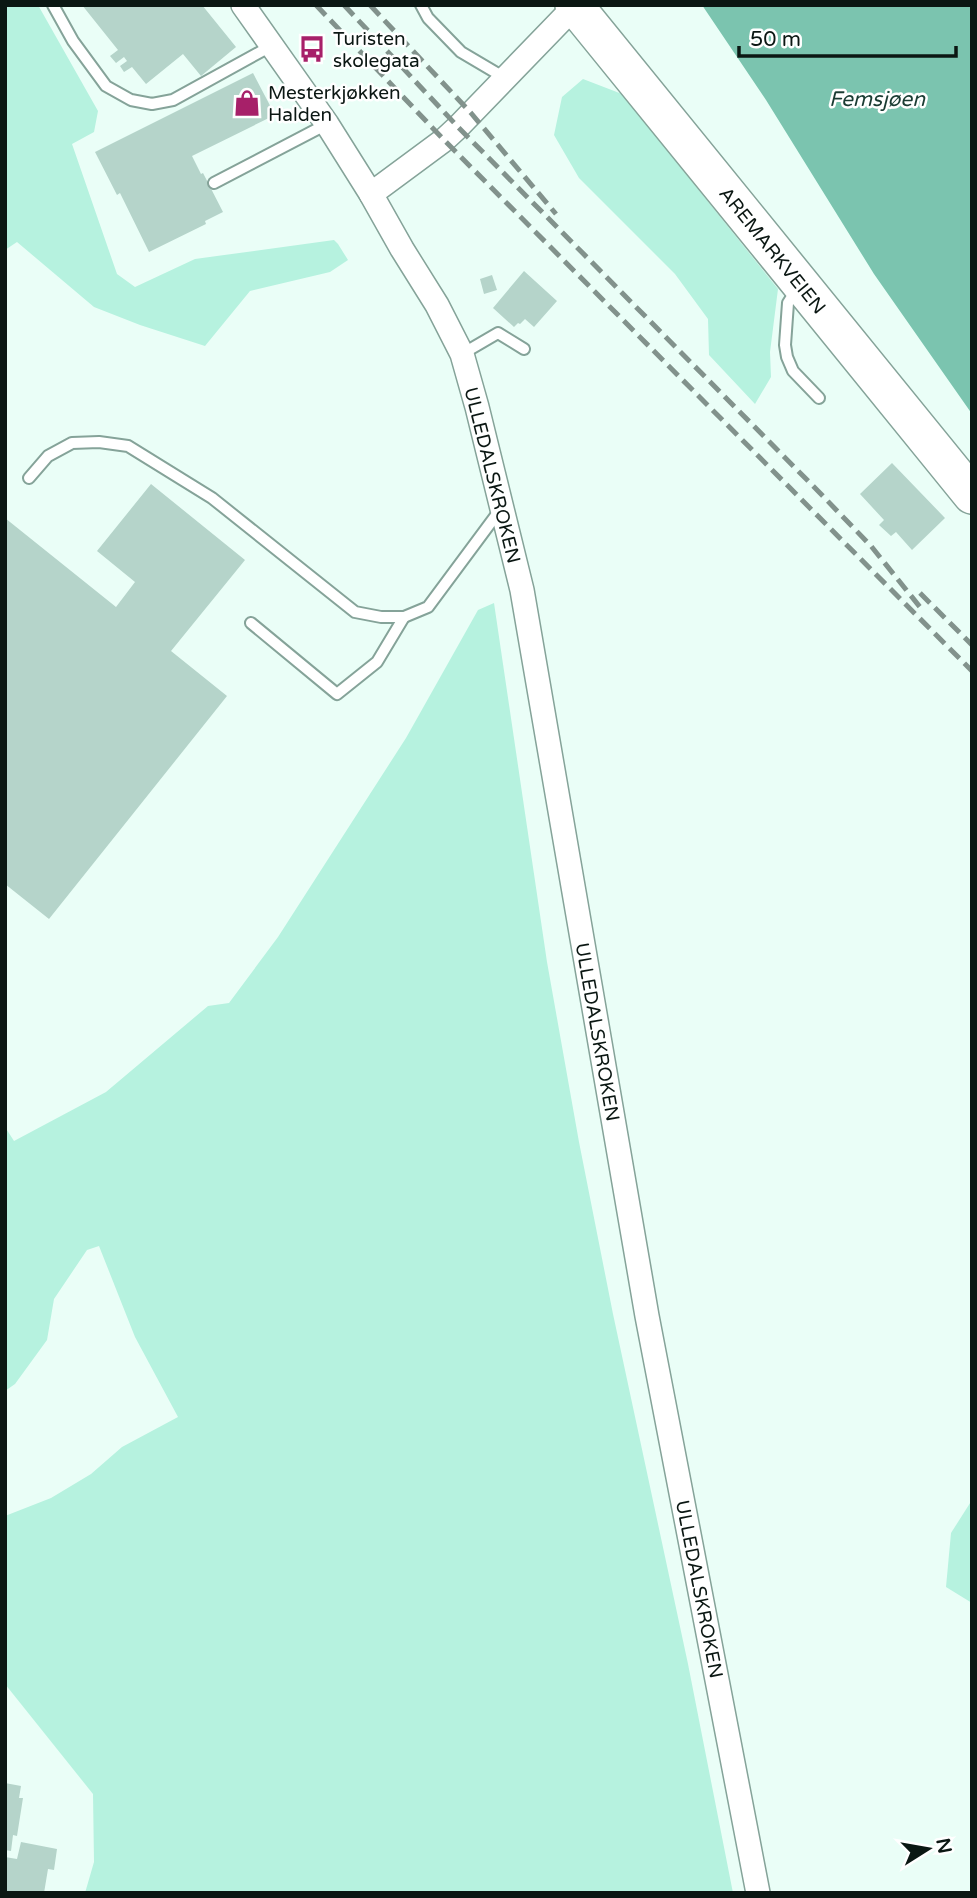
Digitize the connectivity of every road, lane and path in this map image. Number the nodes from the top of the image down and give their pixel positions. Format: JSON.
{"nodes":[{"id":1,"x":54,"y":5,"type":"edge"},
{"id":2,"x":243,"y":5,"type":"edge"},
{"id":3,"x":421,"y":5,"type":"edge"},
{"id":4,"x":574,"y":6,"type":"edge"},
{"id":5,"x":271,"y":46,"type":"junction"},
{"id":6,"x":505,"y":78,"type":"junction"},
{"id":7,"x":327,"y":124,"type":"junction"},
{"id":8,"x":214,"y":184,"type":"dead end"},
{"id":9,"x":372,"y":194,"type":"junction"},
{"id":10,"x":801,"y":283,"type":"junction"},
{"id":11,"x":524,"y":349,"type":"dead end"},
{"id":12,"x":462,"y":354,"type":"junction"},
{"id":13,"x":819,"y":398,"type":"dead end"},
{"id":14,"x":29,"y":478,"type":"dead end"},
{"id":15,"x":972,"y":495,"type":"edge"},
{"id":16,"x":502,"y":508,"type":"junction"},
{"id":17,"x":404,"y":617,"type":"junction"},
{"id":18,"x":251,"y":623,"type":"dead end"},
{"id":19,"x":758,"y":1893,"type":"edge"}],
"edges":[{"from":1,"to":5,"type":"lane"},
{"from":2,"to":5,"type":"street","name":"ULLEDALSKROKEN"},
{"from":3,"to":6,"type":"lane"},
{"from":4,"to":6,"type":"street"},
{"from":4,"to":10,"type":"main road","name":"AREMARKVEIEN"},
{"from":5,"to":7,"type":"street","name":"ULLEDALSKROKEN"},
{"from":6,"to":9,"type":"street"},
{"from":7,"to":8,"type":"lane"},
{"from":7,"to":9,"type":"street","name":"ULLEDALSKROKEN"},
{"from":9,"to":12,"type":"street","name":"ULLEDALSKROKEN"},
{"from":10,"to":13,"type":"lane"},
{"from":10,"to":15,"type":"main road","name":"AREMARKVEIEN"},
{"from":11,"to":12,"type":"lane"},
{"from":12,"to":16,"type":"street","name":"ULLEDALSKROKEN"},
{"from":14,"to":17,"type":"lane"},
{"from":16,"to":17,"type":"lane"},
{"from":16,"to":19,"type":"street","name":"ULLEDALSKROKEN"},
{"from":17,"to":18,"type":"lane"}]}
